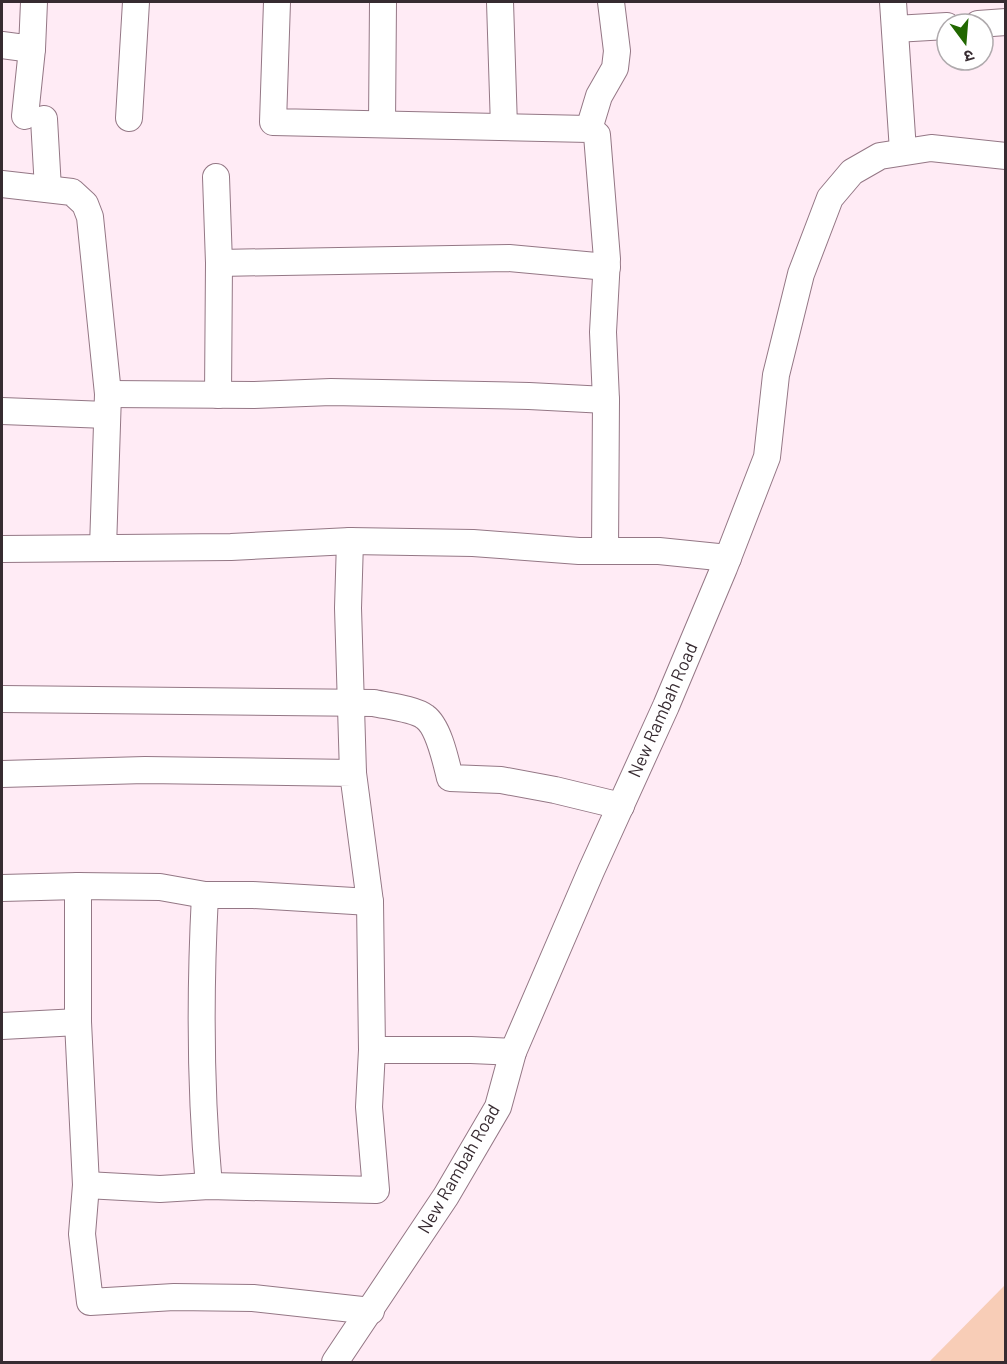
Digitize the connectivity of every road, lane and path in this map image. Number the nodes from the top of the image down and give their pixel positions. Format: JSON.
{"nodes":[{"id":1,"x":34,"y":2,"type":"edge"},
{"id":2,"x":136,"y":2,"type":"edge"},
{"id":3,"x":277,"y":2,"type":"edge"},
{"id":4,"x":383,"y":2,"type":"edge"},
{"id":5,"x":500,"y":2,"type":"edge"},
{"id":6,"x":611,"y":2,"type":"edge"},
{"id":7,"x":893,"y":2,"type":"edge"},
{"id":8,"x":935,"y":27,"type":"edge"},
{"id":9,"x":895,"y":29,"type":"junction"},
{"id":10,"x":2,"y":45,"type":"edge"},
{"id":11,"x":32,"y":49,"type":"junction"},
{"id":12,"x":129,"y":118,"type":"dead end"},
{"id":13,"x":381,"y":124,"type":"junction"},
{"id":14,"x":504,"y":127,"type":"junction"},
{"id":15,"x":589,"y":129,"type":"junction"},
{"id":16,"x":903,"y":151,"type":"junction"},
{"id":17,"x":1005,"y":156,"type":"edge"},
{"id":18,"x":216,"y":177,"type":"dead end"},
{"id":19,"x":2,"y":184,"type":"edge"},
{"id":20,"x":48,"y":189,"type":"junction"},
{"id":21,"x":219,"y":263,"type":"junction"},
{"id":22,"x":607,"y":267,"type":"junction"},
{"id":23,"x":218,"y":395,"type":"junction"},
{"id":24,"x":606,"y":400,"type":"junction"},
{"id":25,"x":108,"y":404,"type":"junction"},
{"id":26,"x":2,"y":411,"type":"edge"},
{"id":27,"x":350,"y":541,"type":"junction"},
{"id":28,"x":104,"y":548,"type":"junction"},
{"id":29,"x":2,"y":549,"type":"edge"},
{"id":30,"x":605,"y":551,"type":"junction"},
{"id":31,"x":728,"y":558,"type":"junction"},
{"id":32,"x":2,"y":699,"type":"edge"},
{"id":33,"x":351,"y":703,"type":"junction"},
{"id":34,"x":353,"y":773,"type":"junction"},
{"id":35,"x":2,"y":774,"type":"edge"},
{"id":36,"x":621,"y":806,"type":"junction"},
{"id":37,"x":78,"y":886,"type":"junction"},
{"id":38,"x":2,"y":888,"type":"edge"},
{"id":39,"x":205,"y":895,"type":"junction"},
{"id":40,"x":370,"y":902,"type":"junction"},
{"id":41,"x":78,"y":1022,"type":"junction"},
{"id":42,"x":2,"y":1026,"type":"edge"},
{"id":43,"x":372,"y":1050,"type":"junction"},
{"id":44,"x":513,"y":1052,"type":"junction"},
{"id":45,"x":86,"y":1185,"type":"junction"},
{"id":46,"x":209,"y":1186,"type":"junction"},
{"id":47,"x":371,"y":1311,"type":"junction"},
{"id":48,"x":335,"y":1362,"type":"edge"}],
"edges":[{"from":1,"to":11,"type":"street"},
{"from":2,"to":12,"type":"street"},
{"from":3,"to":13,"type":"street"},
{"from":4,"to":13,"type":"street"},
{"from":5,"to":14,"type":"street"},
{"from":6,"to":15,"type":"street"},
{"from":7,"to":9,"type":"street"},
{"from":8,"to":9,"type":"street"},
{"from":9,"to":16,"type":"street"},
{"from":10,"to":11,"type":"street"},
{"from":11,"to":20,"type":"street"},
{"from":13,"to":14,"type":"street"},
{"from":14,"to":15,"type":"street"},
{"from":15,"to":22,"type":"street"},
{"from":16,"to":17,"type":"street","name":"New Rambah Road"},
{"from":16,"to":31,"type":"street","name":"New Rambah Road"},
{"from":18,"to":21,"type":"street"},
{"from":19,"to":20,"type":"street"},
{"from":20,"to":25,"type":"street"},
{"from":21,"to":22,"type":"street"},
{"from":21,"to":23,"type":"street"},
{"from":22,"to":24,"type":"street"},
{"from":23,"to":24,"type":"street"},
{"from":23,"to":25,"type":"street"},
{"from":24,"to":30,"type":"street"},
{"from":25,"to":26,"type":"street"},
{"from":25,"to":28,"type":"street"},
{"from":27,"to":28,"type":"street"},
{"from":27,"to":30,"type":"street"},
{"from":27,"to":33,"type":"street"},
{"from":28,"to":29,"type":"street"},
{"from":30,"to":31,"type":"street"},
{"from":31,"to":36,"type":"street","name":"New Rambah Road"},
{"from":32,"to":33,"type":"street"},
{"from":33,"to":34,"type":"street"},
{"from":33,"to":36,"type":"street"},
{"from":34,"to":35,"type":"street"},
{"from":34,"to":40,"type":"street"},
{"from":36,"to":44,"type":"street","name":"New Rambah Road"},
{"from":37,"to":38,"type":"street"},
{"from":37,"to":39,"type":"street"},
{"from":37,"to":41,"type":"street"},
{"from":39,"to":40,"type":"street"},
{"from":39,"to":46,"type":"street"},
{"from":40,"to":43,"type":"street"},
{"from":41,"to":42,"type":"street"},
{"from":41,"to":45,"type":"street"},
{"from":43,"to":44,"type":"street"},
{"from":43,"to":46,"type":"street"},
{"from":44,"to":47,"type":"street","name":"New Rambah Road"},
{"from":45,"to":46,"type":"street"},
{"from":45,"to":47,"type":"street"},
{"from":47,"to":48,"type":"street","name":"New Rambah Road"}]}
